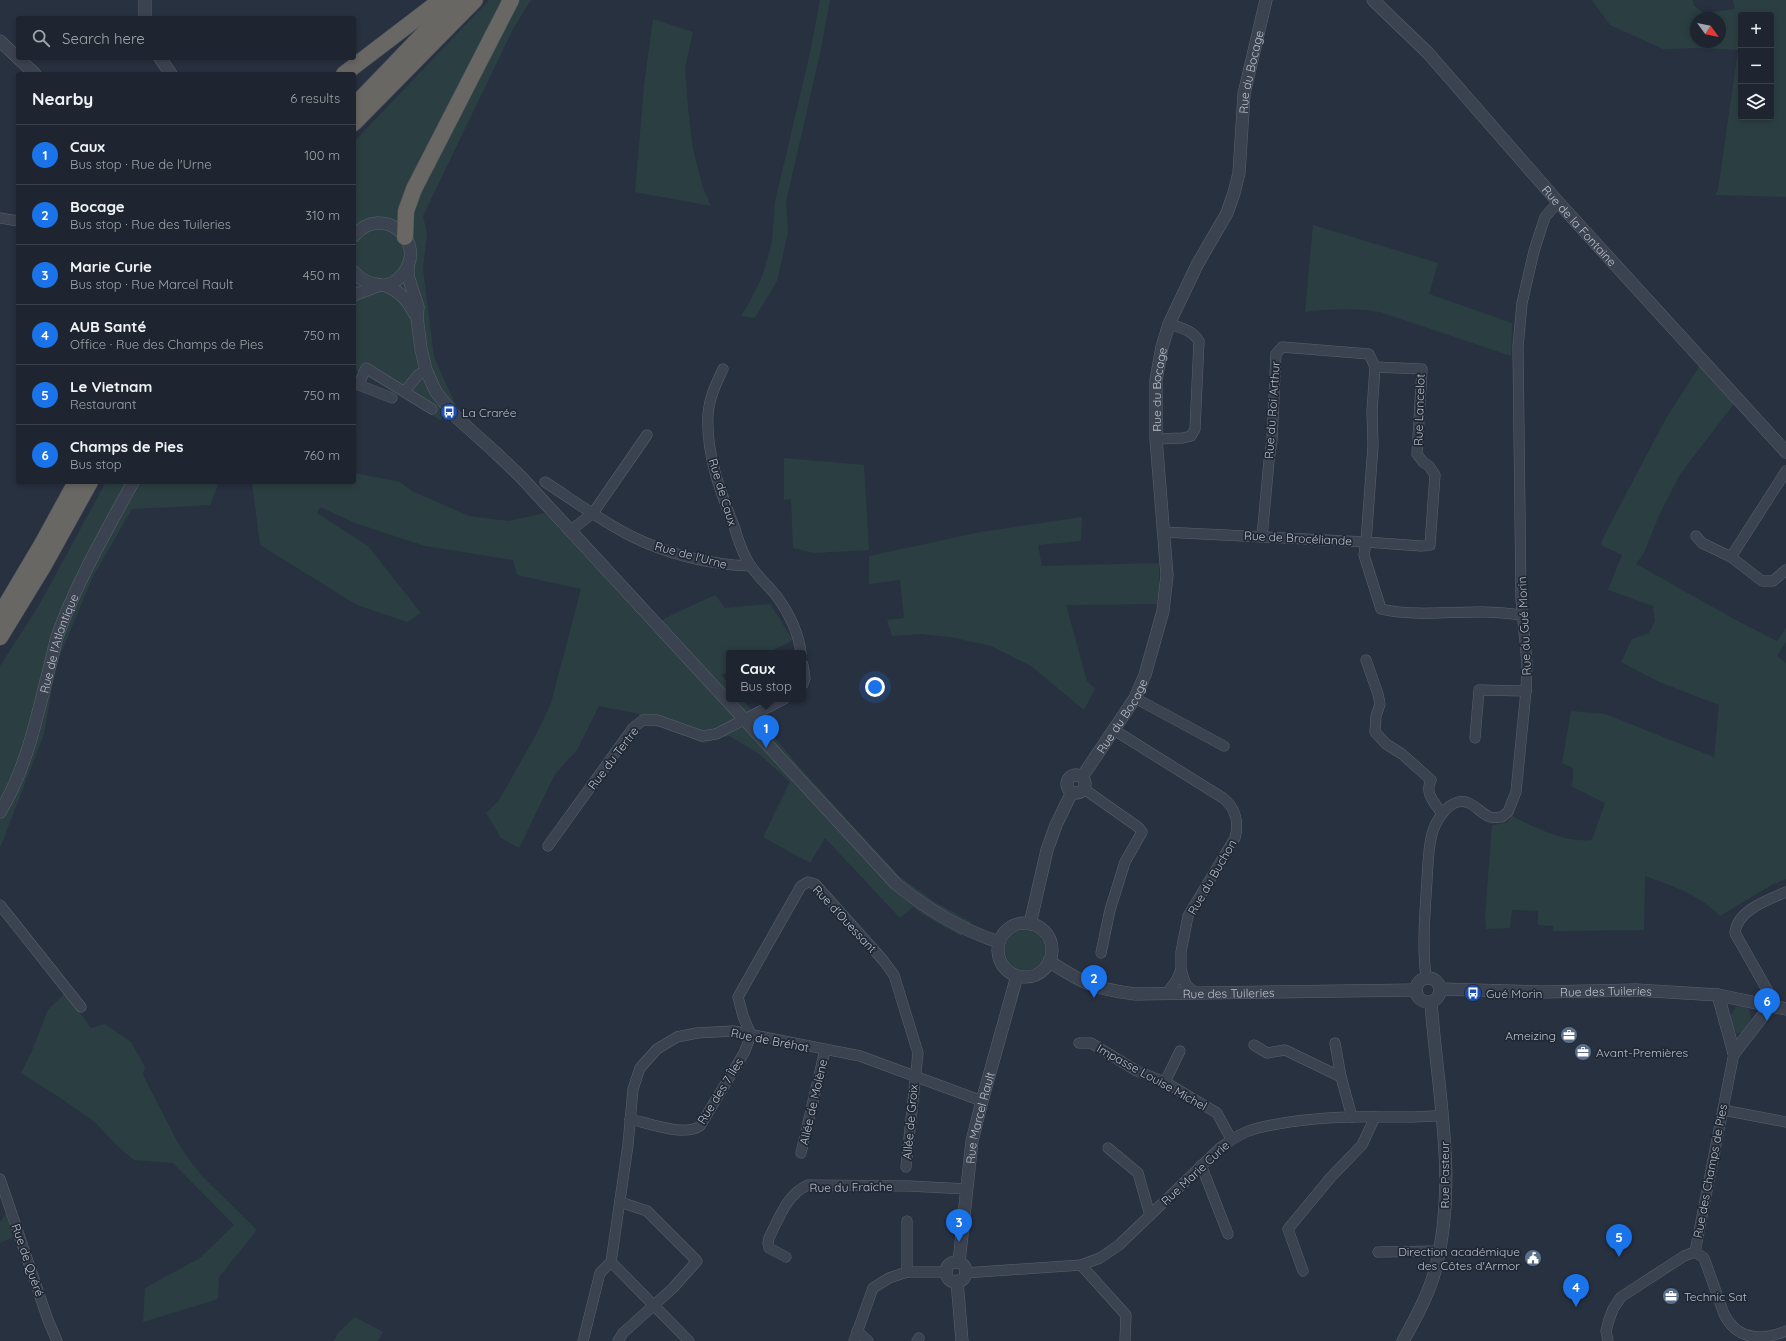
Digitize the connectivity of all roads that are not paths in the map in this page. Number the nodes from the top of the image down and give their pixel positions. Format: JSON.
{"nodes":[{"id":1,"x":145,"y":0,"type":"edge"},
{"id":2,"x":441,"y":0,"type":"edge"},
{"id":3,"x":456,"y":0,"type":"edge"},
{"id":4,"x":475,"y":0,"type":"edge"},
{"id":5,"x":512,"y":0,"type":"edge"},
{"id":6,"x":1266,"y":0,"type":"edge"},
{"id":7,"x":1373,"y":0,"type":"edge"},
{"id":8,"x":145,"y":16,"type":"edge"},
{"id":9,"x":0,"y":41,"type":"edge"},
{"id":10,"x":16,"y":57,"type":"edge"},
{"id":11,"x":20,"y":60,"type":"edge"},
{"id":12,"x":161,"y":60,"type":"edge"},
{"id":13,"x":32,"y":72,"type":"edge"},
{"id":14,"x":170,"y":72,"type":"edge"},
{"id":15,"x":347,"y":72,"type":"edge"},
{"id":16,"x":356,"y":104,"type":"edge"},
{"id":17,"x":356,"y":121,"type":"edge"},
{"id":18,"x":1558,"y":202,"type":"junction"},
{"id":19,"x":0,"y":218,"type":"edge"},
{"id":20,"x":16,"y":221,"type":"edge"},
{"id":21,"x":356,"y":232,"type":"edge"},
{"id":22,"x":406,"y":237,"type":"junction"},
{"id":23,"x":408,"y":264,"type":"junction"},
{"id":24,"x":356,"y":274,"type":"edge"},
{"id":25,"x":383,"y":285,"type":"junction"},
{"id":26,"x":356,"y":294,"type":"edge"},
{"id":27,"x":417,"y":317,"type":"junction"},
{"id":28,"x":1169,"y":324,"type":"junction"},
{"id":29,"x":1376,"y":367,"type":"junction"},
{"id":30,"x":723,"y":369,"type":"dead end"},
{"id":31,"x":426,"y":370,"type":"junction"},
{"id":32,"x":356,"y":383,"type":"edge"},
{"id":33,"x":405,"y":391,"type":"junction"},
{"id":34,"x":392,"y":398,"type":"dead end"},
{"id":35,"x":432,"y":409,"type":"dead end"},
{"id":36,"x":647,"y":434,"type":"dead end"},
{"id":37,"x":1156,"y":439,"type":"junction"},
{"id":38,"x":1786,"y":452,"type":"edge"},
{"id":39,"x":1786,"y":471,"type":"edge"},
{"id":40,"x":545,"y":482,"type":"dead end"},
{"id":41,"x":89,"y":484,"type":"edge"},
{"id":42,"x":97,"y":484,"type":"edge"},
{"id":43,"x":132,"y":484,"type":"edge"},
{"id":44,"x":74,"y":485,"type":"edge"},
{"id":45,"x":593,"y":513,"type":"junction"},
{"id":46,"x":72,"y":515,"type":"junction"},
{"id":47,"x":571,"y":530,"type":"junction"},
{"id":48,"x":1163,"y":532,"type":"junction"},
{"id":49,"x":1696,"y":536,"type":"dead end"},
{"id":50,"x":1262,"y":537,"type":"junction"},
{"id":51,"x":1366,"y":542,"type":"junction"},
{"id":52,"x":1731,"y":558,"type":"junction"},
{"id":53,"x":751,"y":566,"type":"junction"},
{"id":54,"x":1786,"y":570,"type":"edge"},
{"id":55,"x":0,"y":615,"type":"edge"},
{"id":56,"x":1523,"y":615,"type":"junction"},
{"id":57,"x":0,"y":637,"type":"edge"},
{"id":58,"x":801,"y":650,"type":"edge"},
{"id":59,"x":1366,"y":660,"type":"dead end"},
{"id":60,"x":1526,"y":691,"type":"junction"},
{"id":61,"x":1135,"y":698,"type":"junction"},
{"id":62,"x":726,"y":699,"type":"edge"},
{"id":63,"x":729,"y":702,"type":"edge"},
{"id":64,"x":779,"y":702,"type":"edge"},
{"id":65,"x":746,"y":720,"type":"junction"},
{"id":66,"x":1114,"y":730,"type":"junction"},
{"id":67,"x":1475,"y":738,"type":"dead end"},
{"id":68,"x":1224,"y":746,"type":"dead end"},
{"id":69,"x":1078,"y":790,"type":"junction"},
{"id":70,"x":0,"y":812,"type":"edge"},
{"id":71,"x":1442,"y":814,"type":"junction"},
{"id":72,"x":548,"y":846,"type":"dead end"},
{"id":73,"x":1786,"y":892,"type":"edge"},
{"id":74,"x":0,"y":905,"type":"edge"},
{"id":75,"x":1030,"y":924,"type":"junction"},
{"id":76,"x":999,"y":942,"type":"junction"},
{"id":77,"x":1101,"y":953,"type":"dead end"},
{"id":78,"x":1049,"y":961,"type":"junction"},
{"id":79,"x":1181,"y":970,"type":"junction"},
{"id":80,"x":1016,"y":976,"type":"junction"},
{"id":81,"x":1426,"y":977,"type":"junction"},
{"id":82,"x":1441,"y":989,"type":"junction"},
{"id":83,"x":1416,"y":990,"type":"junction"},
{"id":84,"x":1167,"y":993,"type":"junction"},
{"id":85,"x":1196,"y":993,"type":"junction"},
{"id":86,"x":1718,"y":996,"type":"junction"},
{"id":87,"x":1431,"y":1002,"type":"junction"},
{"id":88,"x":1769,"y":1005,"type":"junction"},
{"id":89,"x":81,"y":1007,"type":"dead end"},
{"id":90,"x":1786,"y":1009,"type":"edge"},
{"id":91,"x":751,"y":1035,"type":"junction"},
{"id":92,"x":1079,"y":1043,"type":"dead end"},
{"id":93,"x":1334,"y":1044,"type":"dead end"},
{"id":94,"x":1254,"y":1045,"type":"dead end"},
{"id":95,"x":825,"y":1050,"type":"junction"},
{"id":96,"x":1180,"y":1051,"type":"dead end"},
{"id":97,"x":1734,"y":1053,"type":"junction"},
{"id":98,"x":1341,"y":1077,"type":"junction"},
{"id":99,"x":915,"y":1078,"type":"junction"},
{"id":100,"x":1165,"y":1082,"type":"junction"},
{"id":101,"x":982,"y":1101,"type":"junction"},
{"id":102,"x":1723,"y":1110,"type":"junction"},
{"id":103,"x":1442,"y":1115,"type":"junction"},
{"id":104,"x":1352,"y":1117,"type":"junction"},
{"id":105,"x":1375,"y":1117,"type":"junction"},
{"id":106,"x":630,"y":1118,"type":"junction"},
{"id":107,"x":1786,"y":1122,"type":"edge"},
{"id":108,"x":1231,"y":1140,"type":"junction"},
{"id":109,"x":1108,"y":1148,"type":"dead end"},
{"id":110,"x":801,"y":1153,"type":"dead end"},
{"id":111,"x":1201,"y":1165,"type":"junction"},
{"id":112,"x":906,"y":1167,"type":"dead end"},
{"id":113,"x":0,"y":1179,"type":"edge"},
{"id":114,"x":967,"y":1189,"type":"junction"},
{"id":115,"x":620,"y":1202,"type":"junction"},
{"id":116,"x":1150,"y":1215,"type":"junction"},
{"id":117,"x":907,"y":1221,"type":"dead end"},
{"id":118,"x":1228,"y":1234,"type":"dead end"},
{"id":119,"x":1378,"y":1252,"type":"dead end"},
{"id":120,"x":1439,"y":1252,"type":"junction"},
{"id":121,"x":1695,"y":1252,"type":"junction"},
{"id":122,"x":786,"y":1257,"type":"dead end"},
{"id":123,"x":610,"y":1262,"type":"junction"},
{"id":124,"x":1081,"y":1265,"type":"junction"},
{"id":125,"x":1303,"y":1271,"type":"dead end"},
{"id":126,"x":907,"y":1272,"type":"junction"},
{"id":127,"x":946,"y":1272,"type":"joint"},
{"id":128,"x":961,"y":1272,"type":"junction"},
{"id":129,"x":653,"y":1305,"type":"junction"},
{"id":130,"x":857,"y":1331,"type":"junction"},
{"id":131,"x":1786,"y":1331,"type":"edge"},
{"id":132,"x":57,"y":1341,"type":"edge"},
{"id":133,"x":583,"y":1341,"type":"edge"},
{"id":134,"x":618,"y":1341,"type":"edge"},
{"id":135,"x":690,"y":1341,"type":"edge"},
{"id":136,"x":854,"y":1341,"type":"edge"},
{"id":137,"x":868,"y":1341,"type":"edge"},
{"id":138,"x":962,"y":1341,"type":"edge"},
{"id":139,"x":1125,"y":1341,"type":"edge"},
{"id":140,"x":1403,"y":1341,"type":"edge"},
{"id":141,"x":1608,"y":1341,"type":"edge"}],
"edges":[{"from":1,"to":8,"type":"street"},
{"from":2,"to":15,"type":"highway"},
{"from":3,"to":16,"type":"highway"},
{"from":4,"to":17,"type":"highway"},
{"from":5,"to":22,"type":"highway"},
{"from":6,"to":28,"type":"street","name":"Rue du Bocage"},
{"from":7,"to":18,"type":"street","name":"Rue de la Fontaine"},
{"from":9,"to":10,"type":"street"},
{"from":11,"to":13,"type":"street"},
{"from":12,"to":14,"type":"street"},
{"from":18,"to":38,"type":"street","name":"Rue de la Fontaine"},
{"from":18,"to":56,"type":"street","name":"Rue du Gué Morin"},
{"from":19,"to":20,"type":"street"},
{"from":21,"to":22,"type":"street"},
{"from":22,"to":23,"type":"street"},
{"from":23,"to":25,"type":"street"},
{"from":23,"to":27,"type":"street"},
{"from":24,"to":25,"type":"street"},
{"from":25,"to":26,"type":"street"},
{"from":25,"to":27,"type":"street"},
{"from":27,"to":31,"type":"street"},
{"from":28,"to":37,"type":"street","name":"Rue du Bocage"},
{"from":28,"to":37,"type":"street"},
{"from":29,"to":50,"type":"street","name":"Rue du Roi Arthur"},
{"from":29,"to":51,"type":"street"},
{"from":29,"to":51,"type":"street","name":"Rue Lancelot"},
{"from":30,"to":53,"type":"street","name":"Rue de Caux"},
{"from":31,"to":33,"type":"street"},
{"from":31,"to":47,"type":"street"},
{"from":32,"to":33,"type":"street"},
{"from":32,"to":34,"type":"street"},
{"from":33,"to":35,"type":"street"},
{"from":36,"to":45,"type":"street"},
{"from":37,"to":48,"type":"street","name":"Rue du Bocage"},
{"from":39,"to":52,"type":"street"},
{"from":40,"to":45,"type":"street","name":"Rue de l'Urne"},
{"from":41,"to":46,"type":"highway"},
{"from":42,"to":46,"type":"highway"},
{"from":43,"to":70,"type":"street","name":"Rue de l'Atlantique"},
{"from":44,"to":55,"type":"highway"},
{"from":45,"to":47,"type":"street"},
{"from":45,"to":53,"type":"street","name":"Rue de l'Urne"},
{"from":46,"to":57,"type":"highway"},
{"from":47,"to":62,"type":"street"},
{"from":48,"to":50,"type":"street","name":"Rue de Brocéliande"},
{"from":48,"to":61,"type":"street","name":"Rue du Bocage"},
{"from":49,"to":52,"type":"street"},
{"from":50,"to":51,"type":"street","name":"Rue de Brocéliande"},
{"from":51,"to":56,"type":"street","name":"Rue de Brocéliande"},
{"from":52,"to":54,"type":"street"},
{"from":53,"to":58,"type":"street"},
{"from":56,"to":60,"type":"street","name":"Rue du Gué Morin"},
{"from":59,"to":71,"type":"street"},
{"from":60,"to":67,"type":"street"},
{"from":60,"to":71,"type":"street","name":"Rue du Gué Morin"},
{"from":61,"to":66,"type":"street","name":"Rue du Bocage"},
{"from":61,"to":68,"type":"street"},
{"from":63,"to":65,"type":"street"},
{"from":64,"to":65,"type":"street"},
{"from":65,"to":72,"type":"street","name":"Rue du Tertre"},
{"from":65,"to":76,"type":"street"},
{"from":66,"to":69,"type":"street","name":"Rue du Bocage"},
{"from":66,"to":79,"type":"street","name":"Rue du Buchon"},
{"from":69,"to":75,"type":"street"},
{"from":69,"to":77,"type":"street"},
{"from":71,"to":81,"type":"street","name":"Rue du Gué Morin"},
{"from":73,"to":88,"type":"street"},
{"from":74,"to":89,"type":"street"},
{"from":75,"to":76,"type":"street"},
{"from":75,"to":78,"type":"street"},
{"from":76,"to":80,"type":"street"},
{"from":78,"to":80,"type":"street"},
{"from":78,"to":84,"type":"street","name":"Rue des Tuileries"},
{"from":79,"to":84,"type":"street","name":"Rue du Buchon"},
{"from":79,"to":85,"type":"street","name":"Rue du Buchon"},
{"from":80,"to":101,"type":"street","name":"Rue Marcel Rault"},
{"from":81,"to":82,"type":"street"},
{"from":81,"to":83,"type":"street"},
{"from":82,"to":86,"type":"street","name":"Rue des Tuileries"},
{"from":82,"to":87,"type":"street"},
{"from":83,"to":85,"type":"street","name":"Rue des Tuileries"},
{"from":83,"to":87,"type":"street"},
{"from":84,"to":85,"type":"street","name":"Rue des Tuileries"},
{"from":86,"to":88,"type":"street","name":"Rue des Tuileries"},
{"from":86,"to":97,"type":"street"},
{"from":87,"to":103,"type":"street","name":"Rue Pasteur"},
{"from":88,"to":90,"type":"street","name":"Rue des Tuileries"},
{"from":88,"to":97,"type":"street"},
{"from":91,"to":95,"type":"street","name":"Rue de Bréhat"},
{"from":91,"to":99,"type":"street","name":"Rue d'Ouessant"},
{"from":91,"to":106,"type":"street","name":"Rue de Bréhat"},
{"from":91,"to":106,"type":"street","name":"Rue des 7 Îles"},
{"from":92,"to":100,"type":"street","name":"Impasse Louise Michel"},
{"from":93,"to":98,"type":"street"},
{"from":94,"to":98,"type":"street"},
{"from":95,"to":99,"type":"street","name":"Rue de Bréhat"},
{"from":95,"to":110,"type":"street","name":"Allée de Molène"},
{"from":96,"to":100,"type":"street"},
{"from":97,"to":102,"type":"street","name":"Rue des Champs de Pies"},
{"from":98,"to":104,"type":"street"},
{"from":99,"to":101,"type":"street","name":"Rue de Bréhat"},
{"from":99,"to":112,"type":"street","name":"Allée de Groix"},
{"from":100,"to":108,"type":"street","name":"Impasse Louise Michel"},
{"from":101,"to":114,"type":"street","name":"Rue Marcel Rault"},
{"from":102,"to":107,"type":"street"},
{"from":102,"to":121,"type":"street","name":"Rue des Champs de Pies"},
{"from":103,"to":105,"type":"street","name":"Rue Marie Curie"},
{"from":103,"to":120,"type":"street","name":"Rue Pasteur"},
{"from":104,"to":105,"type":"street","name":"Rue Marie Curie"},
{"from":104,"to":108,"type":"street","name":"Rue Marie Curie"},
{"from":105,"to":125,"type":"street"},
{"from":106,"to":115,"type":"street","name":"Rue de Bréhat"},
{"from":108,"to":111,"type":"street","name":"Rue Marie Curie"},
{"from":109,"to":116,"type":"street"},
{"from":111,"to":116,"type":"street","name":"Rue Marie Curie"},
{"from":111,"to":118,"type":"street"},
{"from":113,"to":132,"type":"street","name":"Rue de Quéré"},
{"from":114,"to":122,"type":"street","name":"Rue du Fraîche"},
{"from":114,"to":128,"type":"street","name":"Rue Marcel Rault"},
{"from":115,"to":123,"type":"street","name":"Rue de Bréhat"},
{"from":115,"to":129,"type":"street"},
{"from":116,"to":124,"type":"street","name":"Rue Marie Curie"},
{"from":117,"to":126,"type":"street"},
{"from":119,"to":120,"type":"street"},
{"from":120,"to":140,"type":"street","name":"Rue Pasteur"},
{"from":121,"to":131,"type":"street"},
{"from":121,"to":141,"type":"street","name":"Rue des Champs de Pies"},
{"from":123,"to":129,"type":"street"},
{"from":123,"to":133,"type":"street"},
{"from":124,"to":128,"type":"street","name":"Rue Marie Curie"},
{"from":124,"to":139,"type":"street"},
{"from":126,"to":127,"type":"street"},
{"from":126,"to":130,"type":"street"},
{"from":127,"to":128,"type":"street"},
{"from":128,"to":138,"type":"street","name":"Rue Marcel Rault"},
{"from":129,"to":134,"type":"street"},
{"from":129,"to":135,"type":"street"},
{"from":130,"to":136,"type":"street"},
{"from":130,"to":137,"type":"street"}]}
